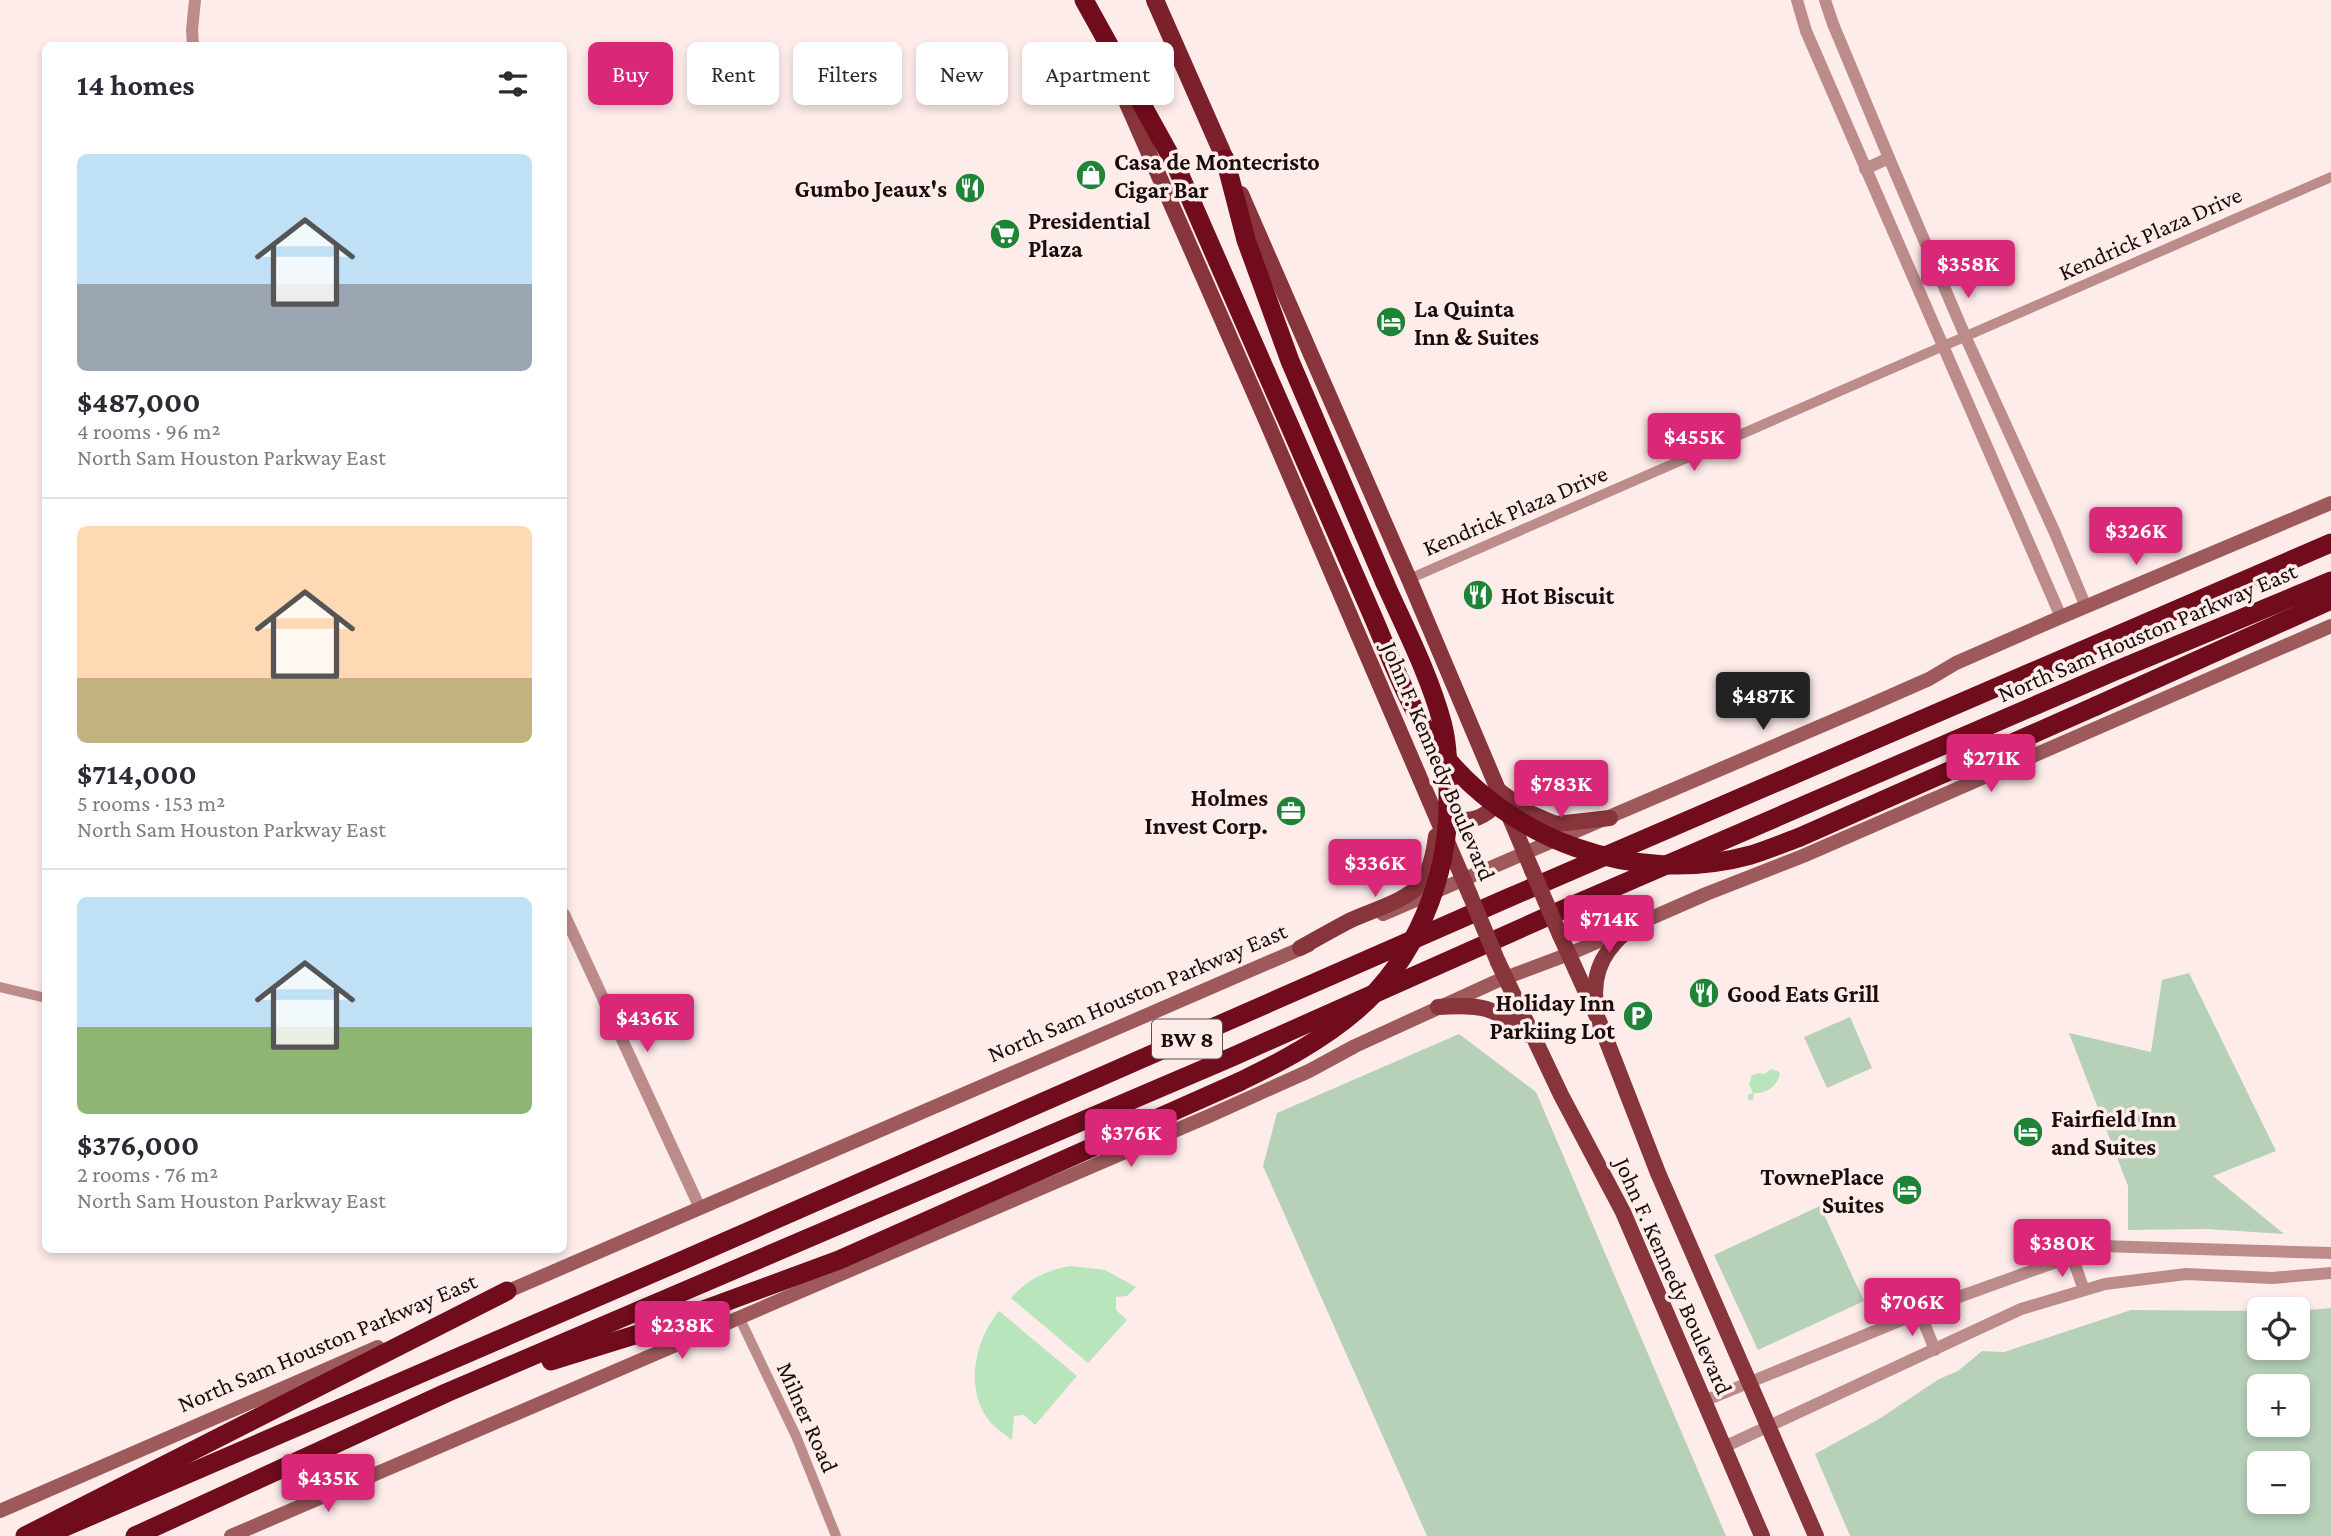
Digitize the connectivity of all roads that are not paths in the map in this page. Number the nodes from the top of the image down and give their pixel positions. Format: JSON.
{"nodes":[{"id":1,"x":195,"y":0,"type":"edge"},
{"id":2,"x":1083,"y":0,"type":"edge"},
{"id":3,"x":1155,"y":0,"type":"edge"},
{"id":4,"x":1797,"y":0,"type":"edge"},
{"id":5,"x":1825,"y":0,"type":"edge"},
{"id":6,"x":193,"y":42,"type":"edge"},
{"id":7,"x":1889,"y":158,"type":"junction"},
{"id":8,"x":1225,"y":159,"type":"junction"},
{"id":9,"x":1865,"y":169,"type":"junction"},
{"id":10,"x":2331,"y":177,"type":"edge"},
{"id":11,"x":1966,"y":338,"type":"junction"},
{"id":12,"x":1943,"y":348,"type":"junction"},
{"id":13,"x":2331,"y":503,"type":"edge"},
{"id":14,"x":2331,"y":543,"type":"edge"},
{"id":15,"x":1409,"y":579,"type":"junction"},
{"id":16,"x":2331,"y":581,"type":"edge"},
{"id":17,"x":2331,"y":600,"type":"edge"},
{"id":18,"x":2086,"y":607,"type":"junction"},
{"id":19,"x":2061,"y":617,"type":"junction"},
{"id":20,"x":2331,"y":626,"type":"edge"},
{"id":21,"x":1393,"y":717,"type":"junction"},
{"id":22,"x":1496,"y":788,"type":"junction"},
{"id":23,"x":1435,"y":813,"type":"junction"},
{"id":24,"x":1610,"y":818,"type":"junction"},
{"id":25,"x":1529,"y":862,"type":"junction"},
{"id":26,"x":1467,"y":888,"type":"junction"},
{"id":27,"x":567,"y":920,"type":"edge"},
{"id":28,"x":1634,"y":925,"type":"junction"},
{"id":29,"x":1300,"y":948,"type":"junction"},
{"id":30,"x":1569,"y":954,"type":"junction"},
{"id":31,"x":1502,"y":970,"type":"junction"},
{"id":32,"x":0,"y":987,"type":"edge"},
{"id":33,"x":42,"y":997,"type":"edge"},
{"id":34,"x":1438,"y":1007,"type":"junction"},
{"id":35,"x":1599,"y":1021,"type":"junction"},
{"id":36,"x":1533,"y":1040,"type":"junction"},
{"id":37,"x":700,"y":1208,"type":"junction"},
{"id":38,"x":2331,"y":1253,"type":"edge"},
{"id":39,"x":2072,"y":1256,"type":"junction"},
{"id":40,"x":2331,"y":1273,"type":"edge"},
{"id":41,"x":2084,"y":1290,"type":"junction"},
{"id":42,"x":507,"y":1291,"type":"junction"},
{"id":43,"x":1920,"y":1313,"type":"junction"},
{"id":44,"x":738,"y":1317,"type":"junction"},
{"id":45,"x":1936,"y":1350,"type":"junction"},
{"id":46,"x":1749,"y":1382,"type":"junction"},
{"id":47,"x":446,"y":1393,"type":"junction"},
{"id":48,"x":1704,"y":1401,"type":"junction"},
{"id":49,"x":1768,"y":1427,"type":"junction"},
{"id":50,"x":1724,"y":1447,"type":"junction"},
{"id":51,"x":0,"y":1511,"type":"edge"},
{"id":52,"x":25,"y":1536,"type":"edge"},
{"id":53,"x":44,"y":1536,"type":"edge"},
{"id":54,"x":135,"y":1536,"type":"edge"},
{"id":55,"x":231,"y":1536,"type":"edge"},
{"id":56,"x":836,"y":1536,"type":"edge"},
{"id":57,"x":1762,"y":1536,"type":"edge"},
{"id":58,"x":1816,"y":1536,"type":"edge"}],
"edges":[{"from":1,"to":6,"type":"street"},
{"from":2,"to":17,"type":"highway","bridge":true},
{"from":2,"to":21,"type":"main road","name":"John F. Kennedy Boulevard"},
{"from":3,"to":8,"type":"highway","name":"John F. Kennedy Boulevard"},
{"from":4,"to":9,"type":"street"},
{"from":5,"to":7,"type":"street"},
{"from":7,"to":9,"type":"street"},
{"from":7,"to":11,"type":"street"},
{"from":8,"to":15,"type":"main road","name":"John F. Kennedy Boulevard"},
{"from":8,"to":47,"type":"highway","bridge":true},
{"from":9,"to":12,"type":"street"},
{"from":10,"to":11,"type":"street","name":"Kendrick Plaza Drive"},
{"from":11,"to":12,"type":"street","name":"Kendrick Plaza Drive"},
{"from":11,"to":18,"type":"street"},
{"from":12,"to":15,"type":"street","name":"Kendrick Plaza Drive"},
{"from":12,"to":19,"type":"street"},
{"from":13,"to":18,"type":"main road","name":"North Sam Houston Parkway East"},
{"from":14,"to":53,"type":"highway","name":"North Sam Houston Parkway East","number":"BW 8"},
{"from":15,"to":22,"type":"main road","name":"John F. Kennedy Boulevard"},
{"from":16,"to":47,"type":"highway","name":"North Sam Houston Parkway East","number":"BW 8"},
{"from":18,"to":19,"type":"main road","name":"North Sam Houston Parkway East"},
{"from":19,"to":24,"type":"main road","name":"North Sam Houston Parkway East"},
{"from":20,"to":28,"type":"main road"},
{"from":21,"to":22,"type":"main road"},
{"from":21,"to":23,"type":"main road","name":"John F. Kennedy Boulevard"},
{"from":22,"to":24,"type":"main road"},
{"from":22,"to":25,"type":"main road","name":"John F. Kennedy Boulevard"},
{"from":23,"to":26,"type":"main road","name":"John F. Kennedy Boulevard"},
{"from":23,"to":29,"type":"main road"},
{"from":24,"to":25,"type":"main road","name":"North Sam Houston Parkway East"},
{"from":25,"to":26,"type":"main road","name":"North Sam Houston Parkway East"},
{"from":25,"to":30,"type":"main road","name":"John F. Kennedy Boulevard","bridge":true},
{"from":26,"to":29,"type":"main road","name":"North Sam Houston Parkway East"},
{"from":26,"to":31,"type":"main road","name":"John F. Kennedy Boulevard","bridge":true},
{"from":27,"to":37,"type":"street"},
{"from":28,"to":30,"type":"main road"},
{"from":28,"to":35,"type":"main road"},
{"from":29,"to":37,"type":"main road","name":"North Sam Houston Parkway East"},
{"from":30,"to":31,"type":"main road"},
{"from":30,"to":35,"type":"main road","name":"John F. Kennedy Boulevard"},
{"from":31,"to":34,"type":"main road"},
{"from":31,"to":36,"type":"main road","name":"John F. Kennedy Boulevard"},
{"from":32,"to":33,"type":"street"},
{"from":34,"to":36,"type":"main road"},
{"from":34,"to":44,"type":"main road"},
{"from":35,"to":46,"type":"main road","name":"John F. Kennedy Boulevard"},
{"from":36,"to":48,"type":"main road","name":"John F. Kennedy Boulevard"},
{"from":37,"to":42,"type":"main road","name":"North Sam Houston Parkway East"},
{"from":38,"to":39,"type":"street"},
{"from":39,"to":41,"type":"street"},
{"from":39,"to":43,"type":"street"},
{"from":40,"to":41,"type":"street"},
{"from":41,"to":45,"type":"street"},
{"from":42,"to":51,"type":"main road","name":"North Sam Houston Parkway East"},
{"from":42,"to":52,"type":"highway"},
{"from":43,"to":45,"type":"street"},
{"from":43,"to":46,"type":"street"},
{"from":44,"to":55,"type":"main road"},
{"from":44,"to":56,"type":"street","name":"Milner Road"},
{"from":45,"to":49,"type":"street"},
{"from":46,"to":48,"type":"street"},
{"from":46,"to":49,"type":"main road","name":"John F. Kennedy Boulevard"},
{"from":47,"to":54,"type":"highway","name":"North Sam Houston Parkway East","number":"BW 8"},
{"from":48,"to":50,"type":"main road","name":"John F. Kennedy Boulevard"},
{"from":49,"to":50,"type":"street"},
{"from":49,"to":58,"type":"main road","name":"John F. Kennedy Boulevard"},
{"from":50,"to":57,"type":"main road","name":"John F. Kennedy Boulevard"}]}
